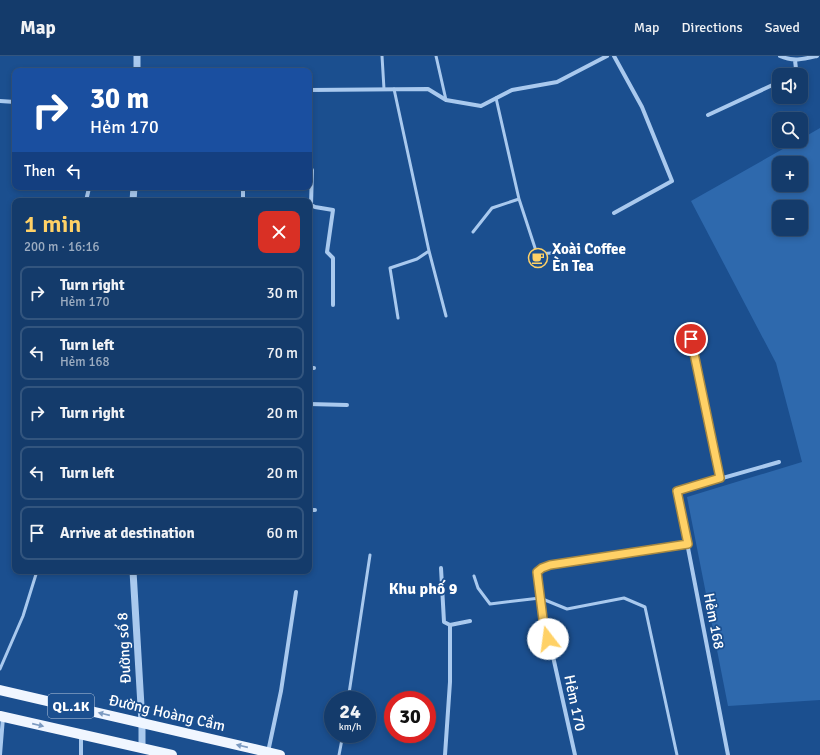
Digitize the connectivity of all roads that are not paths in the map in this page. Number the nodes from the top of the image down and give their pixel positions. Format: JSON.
{"nodes":[{"id":1,"x":137,"y":56,"type":"edge"},
{"id":2,"x":382,"y":56,"type":"edge"},
{"id":3,"x":436,"y":56,"type":"edge"},
{"id":4,"x":607,"y":56,"type":"edge"},
{"id":5,"x":614,"y":56,"type":"edge"},
{"id":6,"x":780,"y":56,"type":"edge"},
{"id":7,"x":817,"y":56,"type":"edge"},
{"id":8,"x":795,"y":60,"type":"junction"},
{"id":9,"x":137,"y":68,"type":"edge"},
{"id":10,"x":796,"y":68,"type":"edge"},
{"id":11,"x":772,"y":85,"type":"edge"},
{"id":12,"x":384,"y":89,"type":"junction"},
{"id":13,"x":394,"y":89,"type":"junction"},
{"id":14,"x":312,"y":90,"type":"edge"},
{"id":15,"x":496,"y":98,"type":"junction"},
{"id":16,"x":446,"y":100,"type":"junction"},
{"id":17,"x":0,"y":101,"type":"edge"},
{"id":18,"x":12,"y":102,"type":"edge"},
{"id":19,"x":708,"y":115,"type":"dead end"},
{"id":20,"x":519,"y":198,"type":"junction"},
{"id":21,"x":312,"y":206,"type":"edge"},
{"id":22,"x":614,"y":213,"type":"dead end"},
{"id":23,"x":473,"y":232,"type":"dead end"},
{"id":24,"x":429,"y":251,"type":"junction"},
{"id":25,"x":551,"y":253,"type":"dead end"},
{"id":26,"x":333,"y":305,"type":"dead end"},
{"id":27,"x":446,"y":316,"type":"dead end"},
{"id":28,"x":398,"y":318,"type":"dead end"},
{"id":29,"x":691,"y":339,"type":"dead end"},
{"id":30,"x":312,"y":404,"type":"edge"},
{"id":31,"x":347,"y":405,"type":"dead end"},
{"id":32,"x":779,"y":462,"type":"dead end"},
{"id":33,"x":720,"y":478,"type":"junction"},
{"id":34,"x":688,"y":544,"type":"junction"},
{"id":35,"x":370,"y":555,"type":"dead end"},
{"id":36,"x":441,"y":568,"type":"dead end"},
{"id":37,"x":36,"y":574,"type":"edge"},
{"id":38,"x":133,"y":574,"type":"edge"},
{"id":39,"x":474,"y":576,"type":"dead end"},
{"id":40,"x":296,"y":592,"type":"dead end"},
{"id":41,"x":540,"y":598,"type":"junction"},
{"id":42,"x":470,"y":621,"type":"dead end"},
{"id":43,"x":450,"y":625,"type":"junction"},
{"id":44,"x":0,"y":669,"type":"edge"},
{"id":45,"x":0,"y":690,"type":"edge"},
{"id":46,"x":349,"y":691,"type":"edge"},
{"id":47,"x":2,"y":716,"type":"edge"},
{"id":48,"x":142,"y":724,"type":"junction"},
{"id":49,"x":81,"y":735,"type":"junction"},
{"id":50,"x":341,"y":743,"type":"edge"},
{"id":51,"x":142,"y":747,"type":"junction"},
{"id":52,"x":268,"y":752,"type":"junction"},
{"id":53,"x":0,"y":755,"type":"edge"},
{"id":54,"x":81,"y":755,"type":"edge"},
{"id":55,"x":170,"y":755,"type":"edge"},
{"id":56,"x":280,"y":755,"type":"edge"},
{"id":57,"x":339,"y":755,"type":"edge"},
{"id":58,"x":445,"y":755,"type":"edge"},
{"id":59,"x":575,"y":755,"type":"edge"},
{"id":60,"x":677,"y":755,"type":"edge"},
{"id":61,"x":728,"y":755,"type":"edge"}],
"edges":[{"from":1,"to":9,"type":"street"},
{"from":2,"to":12,"type":"lane"},
{"from":3,"to":16,"type":"lane"},
{"from":4,"to":15,"type":"street"},
{"from":5,"to":22,"type":"street"},
{"from":6,"to":8,"type":"street"},
{"from":7,"to":8,"type":"street"},
{"from":8,"to":10,"type":"street"},
{"from":11,"to":19,"type":"street"},
{"from":12,"to":13,"type":"street"},
{"from":12,"to":14,"type":"street"},
{"from":13,"to":16,"type":"street"},
{"from":13,"to":24,"type":"lane"},
{"from":15,"to":16,"type":"street"},
{"from":15,"to":20,"type":"lane"},
{"from":17,"to":18,"type":"street"},
{"from":20,"to":23,"type":"lane"},
{"from":20,"to":25,"type":"lane"},
{"from":21,"to":26,"type":"street"},
{"from":24,"to":27,"type":"lane"},
{"from":24,"to":28,"type":"lane"},
{"from":29,"to":33,"type":"street"},
{"from":30,"to":31,"type":"street"},
{"from":32,"to":33,"type":"street"},
{"from":33,"to":34,"type":"street","name":"Hẻm 168"},
{"from":34,"to":41,"type":"street","name":"Hẻm 170"},
{"from":34,"to":61,"type":"street","name":"Hẻm 168"},
{"from":35,"to":46,"type":"lane"},
{"from":36,"to":43,"type":"street"},
{"from":37,"to":44,"type":"lane"},
{"from":38,"to":48,"type":"street","name":"Đường số 8"},
{"from":39,"to":41,"type":"lane"},
{"from":40,"to":52,"type":"street"},
{"from":41,"to":59,"type":"street","name":"Hẻm 170"},
{"from":41,"to":60,"type":"lane"},
{"from":42,"to":43,"type":"street"},
{"from":43,"to":58,"type":"street"},
{"from":48,"to":45,"type":"main road","name":"Đường Hoàng Cầm","number":"QL.1K","one_way":true},
{"from":47,"to":49,"type":"main road","number":"QL.1K","one_way":true},
{"from":47,"to":53,"type":"street"},
{"from":48,"to":51,"type":"street","name":"Đường số 8"},
{"from":52,"to":48,"type":"main road","name":"Đường Hoàng Cầm","number":"QL.1K","one_way":true},
{"from":49,"to":51,"type":"main road","number":"QL.1K"},
{"from":49,"to":54,"type":"street"},
{"from":50,"to":57,"type":"lane"},
{"from":51,"to":55,"type":"main road","number":"QL.1K"},
{"from":52,"to":56,"type":"main road","name":"Đường Hoàng Cầm","number":"QL.1K"}]}
